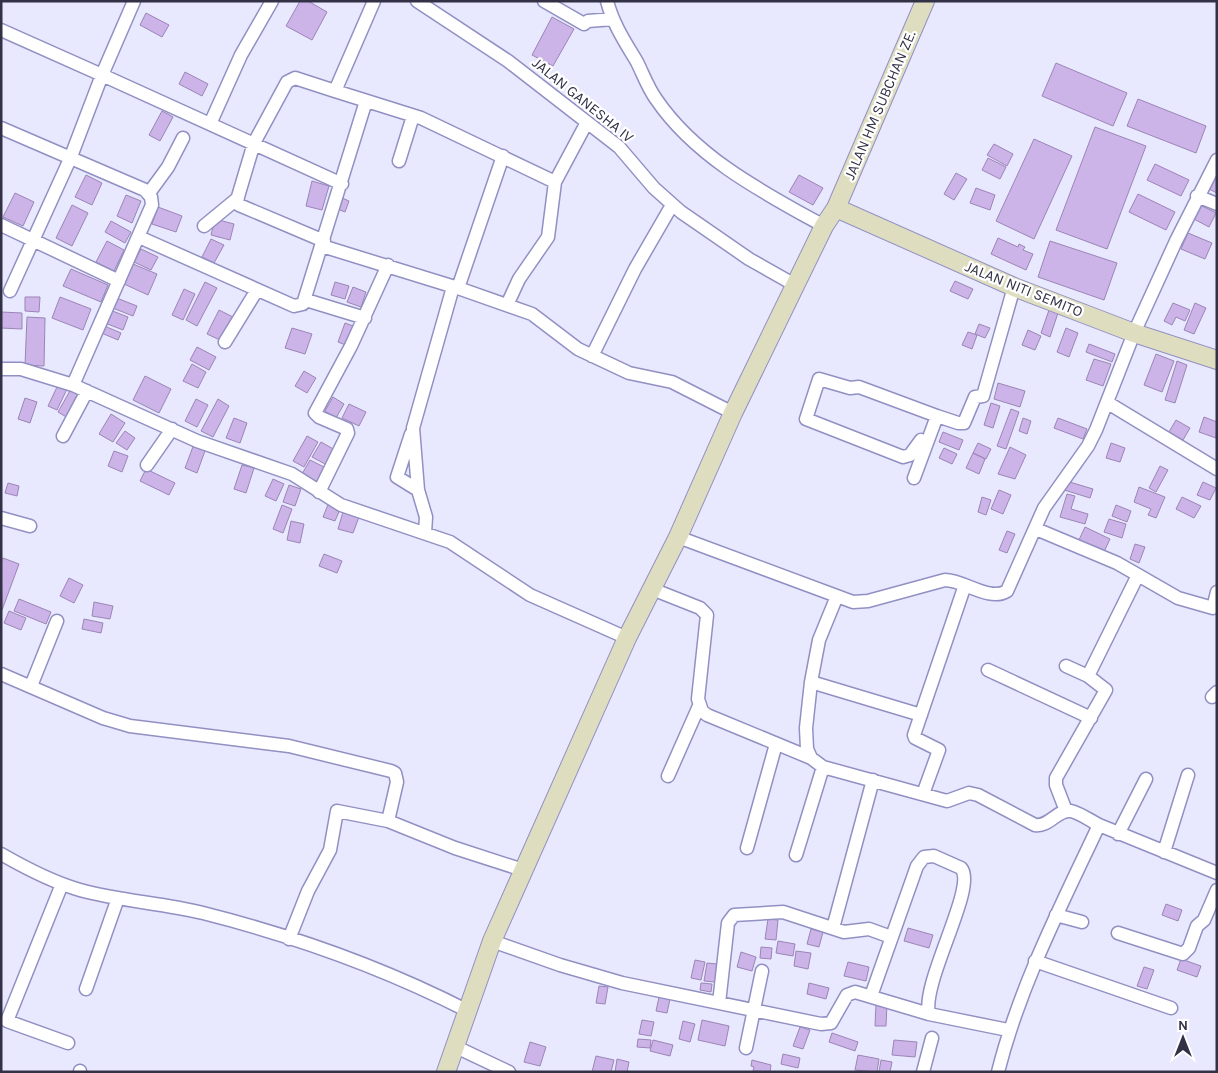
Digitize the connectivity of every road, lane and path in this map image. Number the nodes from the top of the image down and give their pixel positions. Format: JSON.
{"nodes":[{"id":1,"x":134,"y":1,"type":"edge"},
{"id":2,"x":272,"y":1,"type":"edge"},
{"id":3,"x":374,"y":1,"type":"edge"},
{"id":4,"x":417,"y":1,"type":"edge"},
{"id":5,"x":544,"y":1,"type":"edge"},
{"id":6,"x":606,"y":1,"type":"edge"},
{"id":7,"x":925,"y":1,"type":"edge"},
{"id":8,"x":613,"y":19,"type":"junction"},
{"id":9,"x":1,"y":30,"type":"edge"},
{"id":10,"x":102,"y":75,"type":"junction"},
{"id":11,"x":335,"y":91,"type":"junction"},
{"id":12,"x":366,"y":101,"type":"junction"},
{"id":13,"x":412,"y":116,"type":"junction"},
{"id":14,"x":210,"y":124,"type":"junction"},
{"id":15,"x":586,"y":124,"type":"junction"},
{"id":16,"x":1,"y":128,"type":"edge"},
{"id":17,"x":183,"y":138,"type":"dead end"},
{"id":18,"x":254,"y":143,"type":"junction"},
{"id":19,"x":503,"y":156,"type":"junction"},
{"id":20,"x":70,"y":159,"type":"junction"},
{"id":21,"x":1217,"y":160,"type":"edge"},
{"id":22,"x":399,"y":161,"type":"dead end"},
{"id":23,"x":555,"y":182,"type":"junction"},
{"id":24,"x":342,"y":184,"type":"junction"},
{"id":25,"x":149,"y":193,"type":"junction"},
{"id":26,"x":1198,"y":196,"type":"junction"},
{"id":27,"x":238,"y":198,"type":"junction"},
{"id":28,"x":1217,"y":204,"type":"edge"},
{"id":29,"x":672,"y":205,"type":"junction"},
{"id":30,"x":836,"y":208,"type":"junction"},
{"id":31,"x":1,"y":225,"type":"edge"},
{"id":32,"x":204,"y":226,"type":"dead end"},
{"id":33,"x":824,"y":226,"type":"junction"},
{"id":34,"x":140,"y":237,"type":"junction"},
{"id":35,"x":33,"y":239,"type":"junction"},
{"id":36,"x":323,"y":244,"type":"junction"},
{"id":37,"x":388,"y":266,"type":"junction"},
{"id":38,"x":119,"y":281,"type":"junction"},
{"id":39,"x":795,"y":285,"type":"junction"},
{"id":40,"x":1014,"y":287,"type":"junction"},
{"id":41,"x":455,"y":288,"type":"junction"},
{"id":42,"x":10,"y":290,"type":"dead end"},
{"id":43,"x":257,"y":290,"type":"junction"},
{"id":44,"x":306,"y":300,"type":"junction"},
{"id":45,"x":507,"y":305,"type":"junction"},
{"id":46,"x":365,"y":318,"type":"junction"},
{"id":47,"x":1134,"y":334,"type":"junction"},
{"id":48,"x":225,"y":342,"type":"dead end"},
{"id":49,"x":592,"y":356,"type":"junction"},
{"id":50,"x":1217,"y":360,"type":"edge"},
{"id":51,"x":1,"y":369,"type":"edge"},
{"id":52,"x":73,"y":385,"type":"junction"},
{"id":53,"x":86,"y":391,"type":"junction"},
{"id":54,"x":1108,"y":403,"type":"junction"},
{"id":55,"x":733,"y":413,"type":"junction"},
{"id":56,"x":937,"y":416,"type":"junction"},
{"id":57,"x":413,"y":428,"type":"junction"},
{"id":58,"x":172,"y":429,"type":"junction"},
{"id":59,"x":63,"y":436,"type":"dead end"},
{"id":60,"x":927,"y":443,"type":"junction"},
{"id":61,"x":147,"y":465,"type":"dead end"},
{"id":62,"x":1217,"y":469,"type":"edge"},
{"id":63,"x":914,"y":478,"type":"dead end"},
{"id":64,"x":418,"y":490,"type":"junction"},
{"id":65,"x":319,"y":492,"type":"junction"},
{"id":66,"x":1,"y":518,"type":"edge"},
{"id":67,"x":30,"y":526,"type":"dead end"},
{"id":68,"x":1036,"y":529,"type":"junction"},
{"id":69,"x":424,"y":533,"type":"junction"},
{"id":70,"x":678,"y":538,"type":"junction"},
{"id":71,"x":1138,"y":575,"type":"junction"},
{"id":72,"x":965,"y":585,"type":"junction"},
{"id":73,"x":652,"y":589,"type":"junction"},
{"id":74,"x":1217,"y":592,"type":"edge"},
{"id":75,"x":837,"y":596,"type":"junction"},
{"id":76,"x":1215,"y":610,"type":"edge"},
{"id":77,"x":57,"y":621,"type":"dead end"},
{"id":78,"x":627,"y":638,"type":"junction"},
{"id":79,"x":1066,"y":666,"type":"dead end"},
{"id":80,"x":988,"y":670,"type":"dead end"},
{"id":81,"x":1,"y":674,"type":"edge"},
{"id":82,"x":1088,"y":676,"type":"junction"},
{"id":83,"x":811,"y":682,"type":"junction"},
{"id":84,"x":31,"y":686,"type":"junction"},
{"id":85,"x":699,"y":706,"type":"junction"},
{"id":86,"x":921,"y":716,"type":"junction"},
{"id":87,"x":1091,"y":718,"type":"junction"},
{"id":88,"x":776,"y":744,"type":"junction"},
{"id":89,"x":811,"y":758,"type":"junction"},
{"id":90,"x":823,"y":767,"type":"junction"},
{"id":91,"x":1188,"y":775,"type":"dead end"},
{"id":92,"x":668,"y":776,"type":"dead end"},
{"id":93,"x":1146,"y":779,"type":"dead end"},
{"id":94,"x":873,"y":780,"type":"junction"},
{"id":95,"x":923,"y":794,"type":"junction"},
{"id":96,"x":1066,"y":811,"type":"junction"},
{"id":97,"x":388,"y":821,"type":"junction"},
{"id":98,"x":1099,"y":825,"type":"junction"},
{"id":99,"x":1118,"y":834,"type":"junction"},
{"id":100,"x":747,"y":848,"type":"dead end"},
{"id":101,"x":1164,"y":852,"type":"junction"},
{"id":102,"x":1,"y":854,"type":"edge"},
{"id":103,"x":796,"y":855,"type":"dead end"},
{"id":104,"x":523,"y":870,"type":"junction"},
{"id":105,"x":1217,"y":873,"type":"edge"},
{"id":106,"x":62,"y":884,"type":"junction"},
{"id":107,"x":1217,"y":890,"type":"edge"},
{"id":108,"x":118,"y":898,"type":"junction"},
{"id":109,"x":1056,"y":915,"type":"junction"},
{"id":110,"x":1082,"y":922,"type":"dead end"},
{"id":111,"x":833,"y":928,"type":"junction"},
{"id":112,"x":1118,"y":933,"type":"dead end"},
{"id":113,"x":891,"y":937,"type":"junction"},
{"id":114,"x":289,"y":939,"type":"junction"},
{"id":115,"x":492,"y":941,"type":"junction"},
{"id":116,"x":1035,"y":961,"type":"junction"},
{"id":117,"x":762,"y":971,"type":"dead end"},
{"id":118,"x":86,"y":989,"type":"dead end"},
{"id":119,"x":871,"y":996,"type":"junction"},
{"id":120,"x":719,"y":1003,"type":"junction"},
{"id":121,"x":1171,"y":1008,"type":"dead end"},
{"id":122,"x":468,"y":1011,"type":"junction"},
{"id":123,"x":754,"y":1011,"type":"junction"},
{"id":124,"x":929,"y":1014,"type":"junction"},
{"id":125,"x":4,"y":1020,"type":"edge"},
{"id":126,"x":1008,"y":1030,"type":"junction"},
{"id":127,"x":932,"y":1038,"type":"dead end"},
{"id":128,"x":68,"y":1043,"type":"dead end"},
{"id":129,"x":456,"y":1047,"type":"junction"},
{"id":130,"x":746,"y":1048,"type":"dead end"},
{"id":131,"x":446,"y":1072,"type":"edge"},
{"id":132,"x":509,"y":1072,"type":"edge"},
{"id":133,"x":923,"y":1072,"type":"edge"},
{"id":134,"x":998,"y":1072,"type":"edge"}],
"edges":[{"from":1,"to":10,"type":"street"},
{"from":2,"to":14,"type":"street"},
{"from":3,"to":11,"type":"street"},
{"from":4,"to":15,"type":"street","name":"JALAN GANESHA IV"},
{"from":5,"to":8,"type":"street"},
{"from":6,"to":8,"type":"street"},
{"from":7,"to":30,"type":"street","name":"JALAN HM SUBCHAN ZE."},
{"from":8,"to":33,"type":"street"},
{"from":9,"to":10,"type":"street"},
{"from":10,"to":14,"type":"street"},
{"from":10,"to":20,"type":"street"},
{"from":11,"to":12,"type":"street"},
{"from":11,"to":18,"type":"street"},
{"from":12,"to":13,"type":"street"},
{"from":12,"to":24,"type":"street"},
{"from":13,"to":19,"type":"street"},
{"from":13,"to":22,"type":"street"},
{"from":14,"to":18,"type":"street"},
{"from":15,"to":23,"type":"street"},
{"from":15,"to":29,"type":"street","name":"JALAN GANESHA IV"},
{"from":16,"to":20,"type":"street"},
{"from":17,"to":25,"type":"street"},
{"from":18,"to":24,"type":"street"},
{"from":18,"to":27,"type":"street"},
{"from":19,"to":23,"type":"street"},
{"from":19,"to":41,"type":"street"},
{"from":20,"to":25,"type":"street"},
{"from":20,"to":35,"type":"street"},
{"from":21,"to":26,"type":"street"},
{"from":23,"to":45,"type":"street"},
{"from":24,"to":36,"type":"street"},
{"from":25,"to":34,"type":"street"},
{"from":26,"to":28,"type":"street"},
{"from":26,"to":47,"type":"street"},
{"from":27,"to":32,"type":"street"},
{"from":27,"to":36,"type":"street"},
{"from":29,"to":39,"type":"street","name":"JALAN GANESHA IV"},
{"from":29,"to":49,"type":"street"},
{"from":30,"to":33,"type":"street","name":"JALAN HM SUBCHAN ZE."},
{"from":30,"to":40,"type":"street","name":"JALAN NITI SEMITO"},
{"from":31,"to":35,"type":"street"},
{"from":33,"to":39,"type":"street","name":"JALAN HM SUBCHAN ZE."},
{"from":34,"to":38,"type":"street"},
{"from":34,"to":43,"type":"street"},
{"from":35,"to":38,"type":"street"},
{"from":35,"to":42,"type":"street"},
{"from":36,"to":37,"type":"street"},
{"from":36,"to":44,"type":"street"},
{"from":37,"to":41,"type":"street"},
{"from":37,"to":46,"type":"street"},
{"from":38,"to":52,"type":"street"},
{"from":39,"to":55,"type":"street","name":"JALAN HM SUBCHAN ZE."},
{"from":40,"to":47,"type":"street","name":"JALAN NITI SEMITO"},
{"from":40,"to":56,"type":"street"},
{"from":41,"to":45,"type":"street"},
{"from":41,"to":57,"type":"street"},
{"from":43,"to":44,"type":"street"},
{"from":43,"to":48,"type":"street"},
{"from":44,"to":46,"type":"street"},
{"from":45,"to":49,"type":"street"},
{"from":46,"to":65,"type":"street"},
{"from":47,"to":50,"type":"street","name":"JALAN NITI SEMITO"},
{"from":47,"to":54,"type":"street"},
{"from":49,"to":55,"type":"street"},
{"from":51,"to":52,"type":"street"},
{"from":52,"to":53,"type":"street"},
{"from":53,"to":58,"type":"street"},
{"from":53,"to":59,"type":"street"},
{"from":54,"to":62,"type":"street"},
{"from":54,"to":68,"type":"street"},
{"from":55,"to":70,"type":"street","name":"JALAN HM SUBCHAN ZE."},
{"from":56,"to":60,"type":"street"},
{"from":56,"to":60,"type":"street"},
{"from":57,"to":64,"type":"street"},
{"from":57,"to":64,"type":"street"},
{"from":58,"to":61,"type":"street"},
{"from":58,"to":65,"type":"street"},
{"from":60,"to":63,"type":"street"},
{"from":64,"to":69,"type":"street"},
{"from":65,"to":69,"type":"street"},
{"from":66,"to":67,"type":"street"},
{"from":68,"to":71,"type":"street"},
{"from":68,"to":72,"type":"street"},
{"from":69,"to":78,"type":"street"},
{"from":70,"to":73,"type":"street","name":"JALAN HM SUBCHAN ZE."},
{"from":70,"to":75,"type":"street"},
{"from":71,"to":76,"type":"street"},
{"from":71,"to":82,"type":"street"},
{"from":72,"to":75,"type":"street"},
{"from":72,"to":86,"type":"street"},
{"from":73,"to":78,"type":"street","name":"JALAN HM SUBCHAN ZE."},
{"from":73,"to":85,"type":"street"},
{"from":74,"to":76,"type":"street"},
{"from":75,"to":83,"type":"street"},
{"from":77,"to":84,"type":"street"},
{"from":78,"to":104,"type":"street","name":"JALAN HM SUBCHAN ZE."},
{"from":79,"to":82,"type":"street"},
{"from":80,"to":87,"type":"street"},
{"from":81,"to":84,"type":"street"},
{"from":82,"to":87,"type":"street"},
{"from":83,"to":86,"type":"street"},
{"from":83,"to":89,"type":"street"},
{"from":84,"to":97,"type":"street"},
{"from":85,"to":88,"type":"street"},
{"from":85,"to":92,"type":"street"},
{"from":86,"to":95,"type":"street"},
{"from":87,"to":96,"type":"street"},
{"from":88,"to":89,"type":"street"},
{"from":88,"to":100,"type":"street"},
{"from":89,"to":90,"type":"street"},
{"from":90,"to":94,"type":"street"},
{"from":90,"to":103,"type":"street"},
{"from":91,"to":101,"type":"street"},
{"from":93,"to":99,"type":"street"},
{"from":94,"to":95,"type":"street"},
{"from":94,"to":111,"type":"street"},
{"from":95,"to":96,"type":"street"},
{"from":96,"to":98,"type":"street"},
{"from":97,"to":104,"type":"street"},
{"from":97,"to":114,"type":"street"},
{"from":98,"to":99,"type":"street"},
{"from":98,"to":109,"type":"street"},
{"from":99,"to":101,"type":"street"},
{"from":101,"to":105,"type":"street"},
{"from":102,"to":106,"type":"street"},
{"from":104,"to":115,"type":"street","name":"JALAN HM SUBCHAN ZE."},
{"from":106,"to":108,"type":"street"},
{"from":106,"to":125,"type":"street"},
{"from":107,"to":112,"type":"street"},
{"from":108,"to":114,"type":"street"},
{"from":108,"to":118,"type":"street"},
{"from":109,"to":110,"type":"street"},
{"from":109,"to":116,"type":"street"},
{"from":111,"to":113,"type":"street"},
{"from":111,"to":120,"type":"street"},
{"from":113,"to":119,"type":"street"},
{"from":113,"to":124,"type":"street"},
{"from":114,"to":122,"type":"street"},
{"from":115,"to":120,"type":"street"},
{"from":115,"to":122,"type":"street","name":"JALAN HM SUBCHAN ZE."},
{"from":116,"to":121,"type":"street"},
{"from":116,"to":126,"type":"street"},
{"from":117,"to":123,"type":"street"},
{"from":119,"to":123,"type":"street"},
{"from":119,"to":124,"type":"street"},
{"from":120,"to":123,"type":"street"},
{"from":122,"to":129,"type":"street","name":"JALAN HM SUBCHAN ZE."},
{"from":123,"to":130,"type":"street"},
{"from":124,"to":126,"type":"street"},
{"from":125,"to":128,"type":"street"},
{"from":126,"to":134,"type":"street"},
{"from":127,"to":133,"type":"street"},
{"from":129,"to":131,"type":"street","name":"JALAN HM SUBCHAN ZE."},
{"from":129,"to":132,"type":"street"}]}
